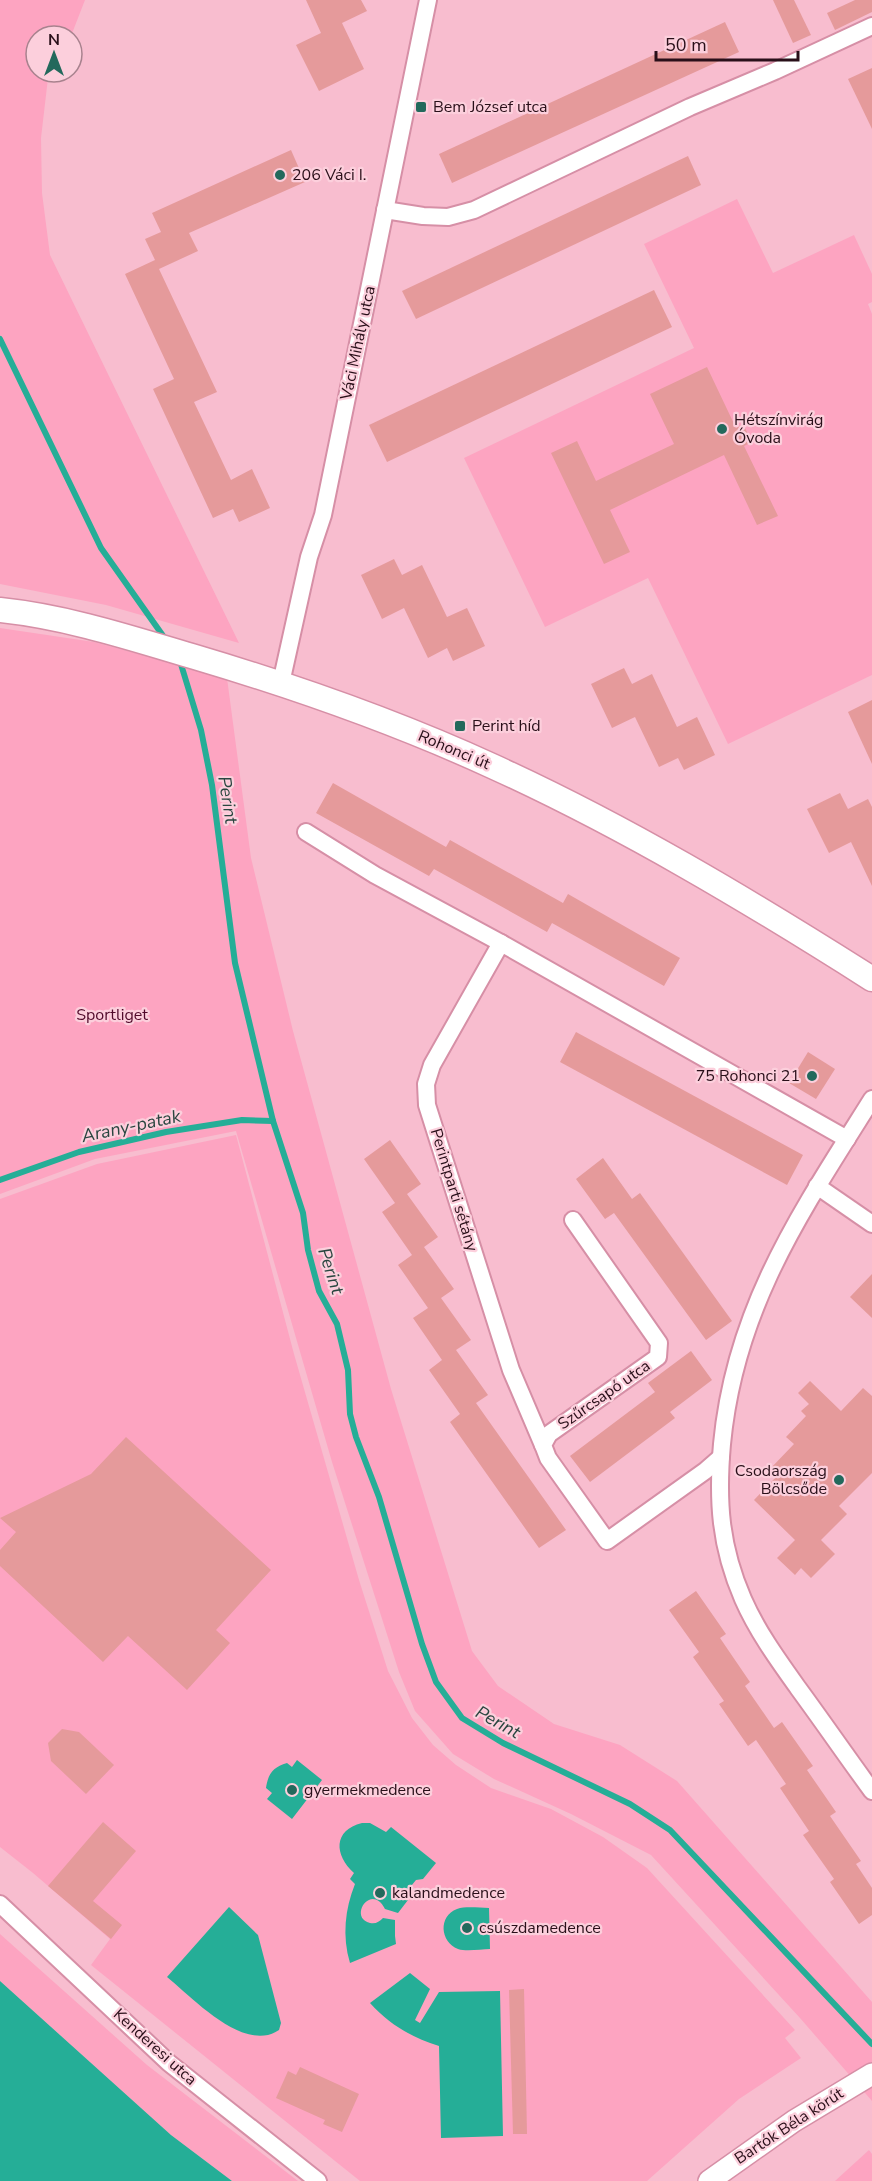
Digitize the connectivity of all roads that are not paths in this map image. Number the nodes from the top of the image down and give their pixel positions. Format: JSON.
{"nodes":[{"id":1,"x":428,"y":0,"type":"edge"},
{"id":2,"x":872,"y":26,"type":"edge"},
{"id":3,"x":385,"y":210,"type":"junction"},
{"id":4,"x":0,"y":610,"type":"edge"},
{"id":5,"x":281,"y":683,"type":"junction"},
{"id":6,"x":306,"y":832,"type":"dead end"},
{"id":7,"x":501,"y":943,"type":"junction"},
{"id":8,"x":872,"y":978,"type":"edge"},
{"id":9,"x":872,"y":1099,"type":"edge"},
{"id":10,"x":847,"y":1139,"type":"junction"},
{"id":11,"x":817,"y":1186,"type":"junction"},
{"id":12,"x":573,"y":1220,"type":"dead end"},
{"id":13,"x":872,"y":1224,"type":"edge"},
{"id":14,"x":543,"y":1446,"type":"junction"},
{"id":15,"x":721,"y":1457,"type":"junction"},
{"id":16,"x":872,"y":1791,"type":"edge"},
{"id":17,"x":0,"y":1904,"type":"edge"},
{"id":18,"x":872,"y":2074,"type":"edge"},
{"id":19,"x":318,"y":2181,"type":"edge"},
{"id":20,"x":709,"y":2181,"type":"edge"}],
"edges":[{"from":1,"to":3,"type":"street","name":"Váci Mihály utca"},
{"from":2,"to":3,"type":"street"},
{"from":3,"to":5,"type":"street","name":"Váci Mihály utca"},
{"from":4,"to":5,"type":"main road","name":"Rohonci út"},
{"from":5,"to":8,"type":"main road","name":"Rohonci út"},
{"from":6,"to":7,"type":"street"},
{"from":7,"to":10,"type":"street"},
{"from":7,"to":14,"type":"street","name":"Perintparti sétány"},
{"from":9,"to":10,"type":"street"},
{"from":10,"to":11,"type":"street"},
{"from":11,"to":13,"type":"street"},
{"from":11,"to":15,"type":"street"},
{"from":12,"to":14,"type":"street","name":"Szűrcsapó utca"},
{"from":14,"to":15,"type":"street","name":"Szűrcsapó utca"},
{"from":15,"to":16,"type":"street"},
{"from":17,"to":19,"type":"street","name":"Kenderesi utca"},
{"from":18,"to":20,"type":"street","name":"Bartók Béla körút"}]}
